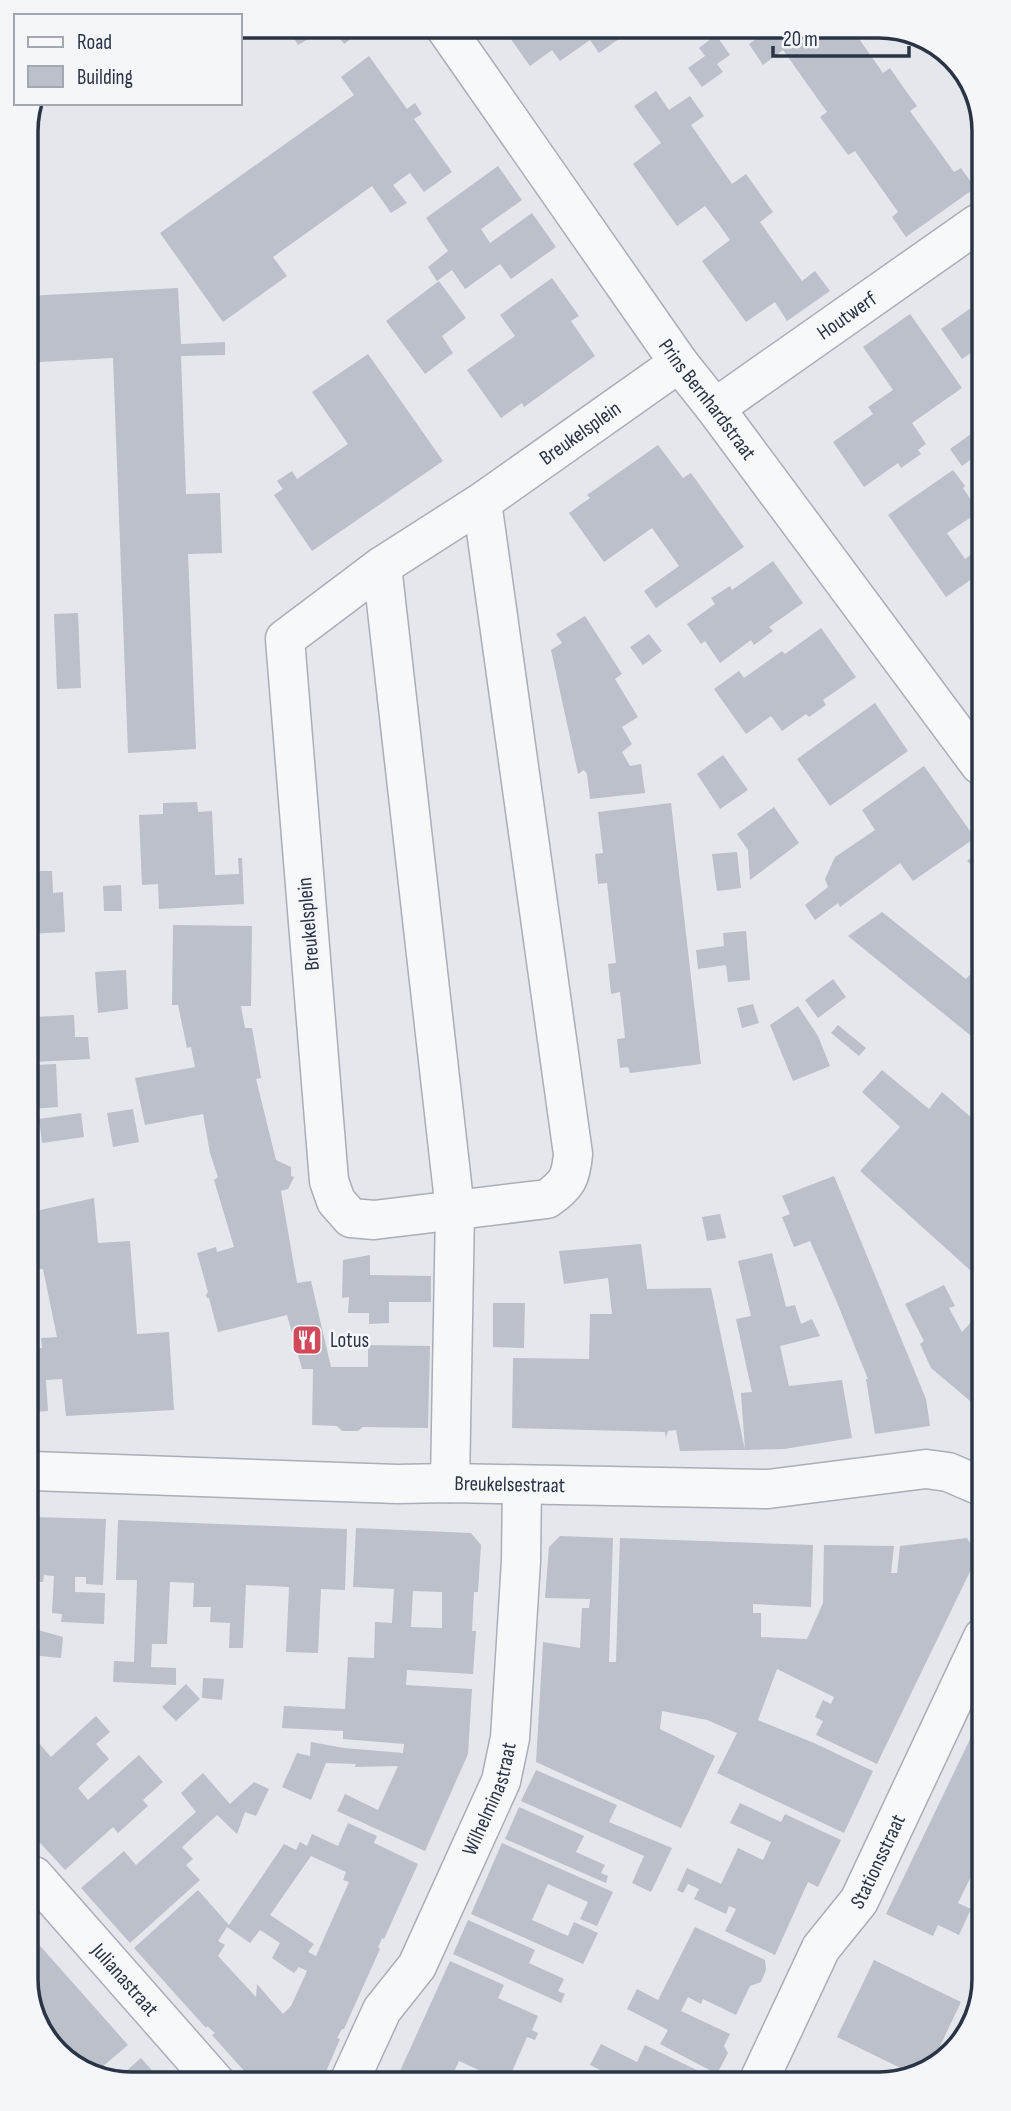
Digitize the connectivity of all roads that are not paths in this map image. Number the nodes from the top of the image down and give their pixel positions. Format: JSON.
{"nodes":[{"id":1,"x":453,"y":38,"type":"edge"},
{"id":2,"x":972,"y":228,"type":"edge"},
{"id":3,"x":679,"y":363,"type":"junction"},
{"id":4,"x":715,"y":408,"type":"junction"},
{"id":5,"x":482,"y":502,"type":"junction"},
{"id":6,"x":382,"y":566,"type":"junction"},
{"id":7,"x":972,"y":754,"type":"edge"},
{"id":8,"x":455,"y":1210,"type":"junction"},
{"id":9,"x":38,"y":1471,"type":"edge"},
{"id":10,"x":972,"y":1482,"type":"edge"},
{"id":11,"x":450,"y":1483,"type":"junction"},
{"id":12,"x":522,"y":1485,"type":"junction"},
{"id":13,"x":972,"y":1660,"type":"edge"},
{"id":14,"x":38,"y":1881,"type":"edge"},
{"id":15,"x":206,"y":2072,"type":"edge"},
{"id":16,"x":354,"y":2072,"type":"edge"},
{"id":17,"x":763,"y":2072,"type":"edge"}],
"edges":[{"from":1,"to":3,"type":"street","name":"Prins Bernhardstraat"},
{"from":2,"to":4,"type":"street","name":"Houtwerf"},
{"from":3,"to":4,"type":"street","name":"Prins Bernhardstraat"},
{"from":3,"to":5,"type":"street","name":"Breukelsplein"},
{"from":4,"to":7,"type":"street","name":"Prins Bernhardstraat"},
{"from":5,"to":6,"type":"street","name":"Breukelsplein"},
{"from":5,"to":8,"type":"street","name":"Breukelsplein"},
{"from":6,"to":8,"type":"street"},
{"from":6,"to":8,"type":"street","name":"Breukelsplein"},
{"from":8,"to":11,"type":"street"},
{"from":9,"to":11,"type":"street","name":"Breukelsestraat"},
{"from":10,"to":12,"type":"street","name":"Breukelsestraat"},
{"from":11,"to":12,"type":"street","name":"Breukelsestraat"},
{"from":12,"to":16,"type":"street","name":"Wilhelminastraat"},
{"from":13,"to":17,"type":"street","name":"Stationsstraat"},
{"from":14,"to":15,"type":"street","name":"Julianastraat"}]}
